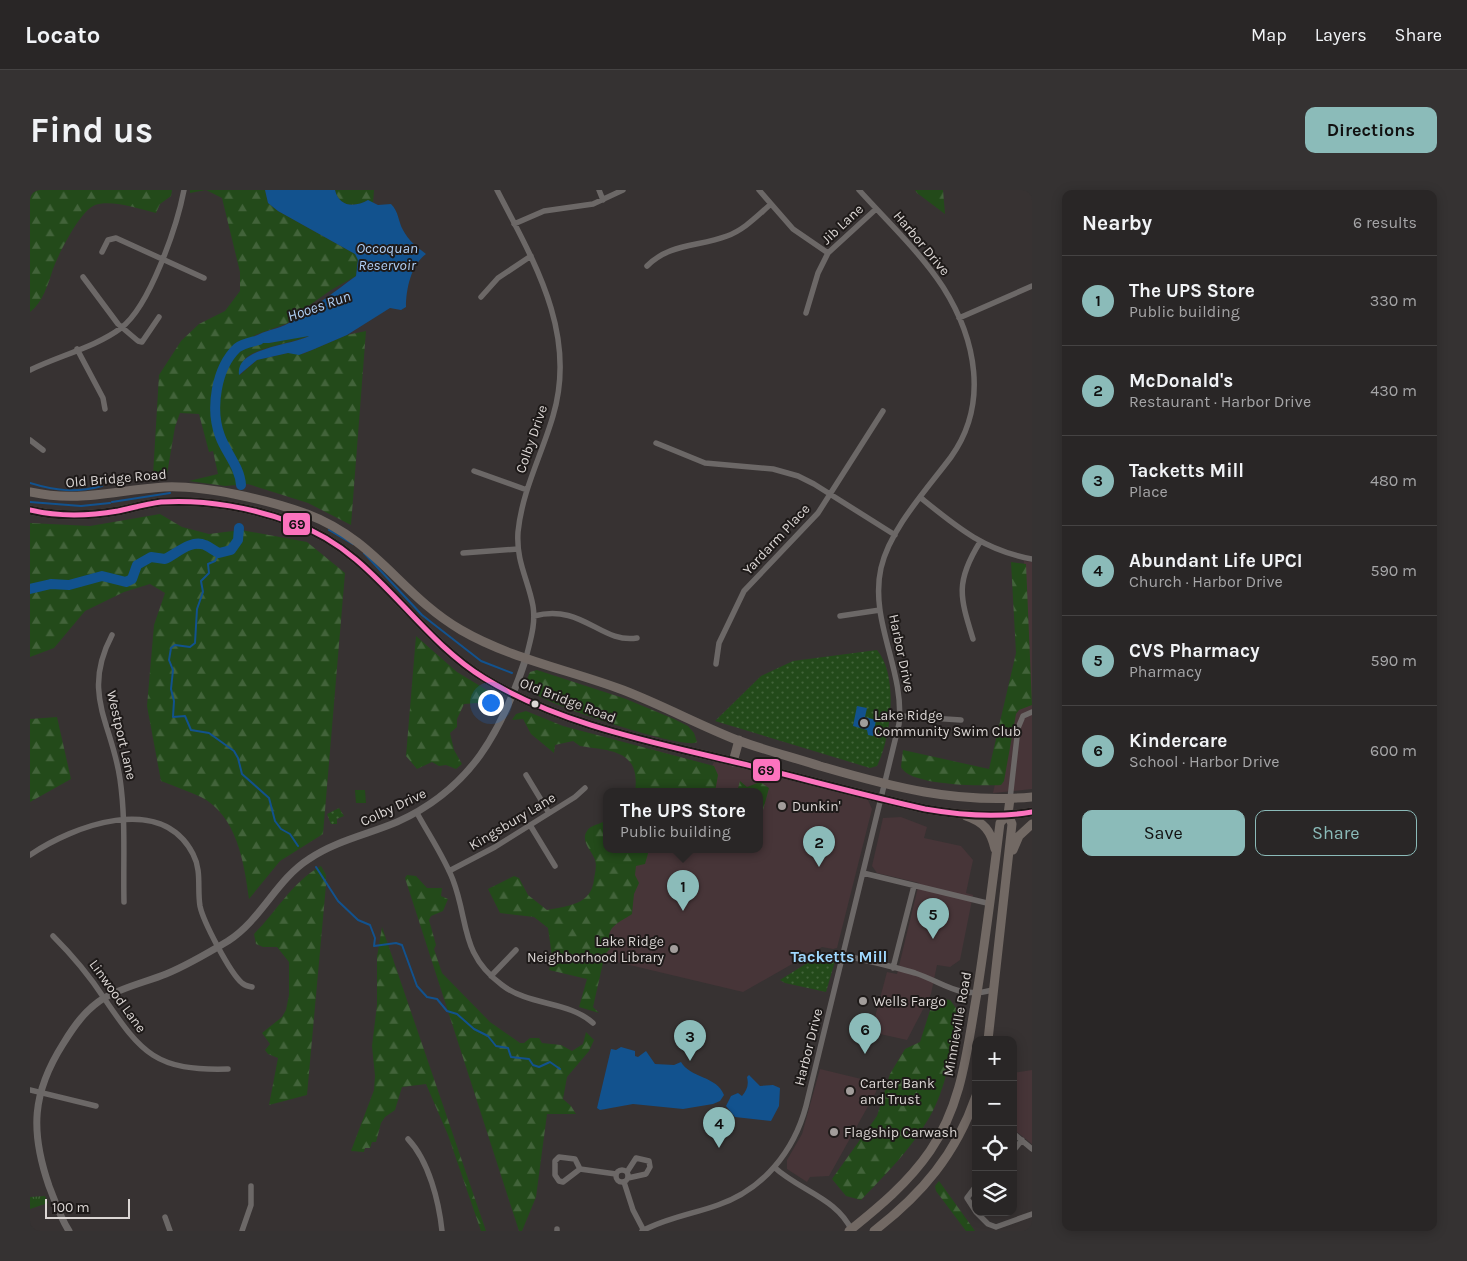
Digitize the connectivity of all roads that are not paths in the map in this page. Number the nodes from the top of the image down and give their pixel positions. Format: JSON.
{"nodes":[{"id":1,"x":184,"y":190,"type":"edge"},
{"id":2,"x":497,"y":190,"type":"edge"},
{"id":3,"x":599,"y":190,"type":"edge"},
{"id":4,"x":622,"y":190,"type":"edge"},
{"id":5,"x":759,"y":190,"type":"edge"},
{"id":6,"x":860,"y":190,"type":"edge"},
{"id":7,"x":603,"y":200,"type":"junction"},
{"id":8,"x":771,"y":204,"type":"junction"},
{"id":9,"x":876,"y":209,"type":"junction"},
{"id":10,"x":514,"y":224,"type":"junction"},
{"id":11,"x":102,"y":252,"type":"dead end"},
{"id":12,"x":828,"y":253,"type":"junction"},
{"id":13,"x":531,"y":256,"type":"junction"},
{"id":14,"x":162,"y":259,"type":"junction"},
{"id":15,"x":647,"y":266,"type":"dead end"},
{"id":16,"x":83,"y":277,"type":"dead end"},
{"id":17,"x":204,"y":278,"type":"dead end"},
{"id":18,"x":1032,"y":286,"type":"edge"},
{"id":19,"x":481,"y":297,"type":"dead end"},
{"id":20,"x":806,"y":313,"type":"dead end"},
{"id":21,"x":159,"y":317,"type":"dead end"},
{"id":22,"x":959,"y":318,"type":"junction"},
{"id":23,"x":122,"y":328,"type":"junction"},
{"id":24,"x":77,"y":349,"type":"junction"},
{"id":25,"x":30,"y":370,"type":"edge"},
{"id":26,"x":105,"y":409,"type":"dead end"},
{"id":27,"x":882,"y":411,"type":"dead end"},
{"id":28,"x":30,"y":440,"type":"edge"},
{"id":29,"x":656,"y":443,"type":"dead end"},
{"id":30,"x":43,"y":450,"type":"dead end"},
{"id":31,"x":474,"y":471,"type":"dead end"},
{"id":32,"x":527,"y":490,"type":"junction"},
{"id":33,"x":30,"y":492,"type":"edge"},
{"id":34,"x":830,"y":494,"type":"junction"},
{"id":35,"x":921,"y":498,"type":"junction"},
{"id":36,"x":30,"y":510,"type":"edge"},
{"id":37,"x":895,"y":535,"type":"junction"},
{"id":38,"x":980,"y":542,"type":"junction"},
{"id":39,"x":518,"y":549,"type":"junction"},
{"id":40,"x":464,"y":553,"type":"dead end"},
{"id":41,"x":1032,"y":559,"type":"edge"},
{"id":42,"x":880,"y":610,"type":"junction"},
{"id":43,"x":534,"y":616,"type":"junction"},
{"id":44,"x":840,"y":616,"type":"dead end"},
{"id":45,"x":112,"y":635,"type":"dead end"},
{"id":46,"x":637,"y":638,"type":"dead end"},
{"id":47,"x":973,"y":639,"type":"dead end"},
{"id":48,"x":526,"y":658,"type":"junction"},
{"id":49,"x":716,"y":664,"type":"dead end"},
{"id":50,"x":514,"y":695,"type":"junction"},
{"id":51,"x":1032,"y":712,"type":"edge"},
{"id":52,"x":900,"y":716,"type":"junction"},
{"id":53,"x":961,"y":720,"type":"dead end"},
{"id":54,"x":739,"y":740,"type":"junction"},
{"id":55,"x":733,"y":762,"type":"junction"},
{"id":56,"x":526,"y":775,"type":"dead end"},
{"id":57,"x":884,"y":784,"type":"junction"},
{"id":58,"x":585,"y":788,"type":"dead end"},
{"id":59,"x":1032,"y":797,"type":"edge"},
{"id":60,"x":881,"y":798,"type":"junction"},
{"id":61,"x":1010,"y":799,"type":"junction"},
{"id":62,"x":1032,"y":812,"type":"edge"},
{"id":63,"x":417,"y":813,"type":"junction"},
{"id":64,"x":549,"y":813,"type":"junction"},
{"id":65,"x":957,"y":813,"type":"junction"},
{"id":66,"x":1008,"y":814,"type":"junction"},
{"id":67,"x":122,"y":820,"type":"junction"},
{"id":68,"x":1032,"y":824,"type":"edge"},
{"id":69,"x":530,"y":825,"type":"junction"},
{"id":70,"x":30,"y":855,"type":"edge"},
{"id":71,"x":996,"y":856,"type":"junction"},
{"id":72,"x":1009,"y":860,"type":"junction"},
{"id":73,"x":555,"y":866,"type":"dead end"},
{"id":74,"x":449,"y":871,"type":"junction"},
{"id":75,"x":863,"y":873,"type":"junction"},
{"id":76,"x":914,"y":886,"type":"junction"},
{"id":77,"x":124,"y":902,"type":"dead end"},
{"id":78,"x":991,"y":904,"type":"junction"},
{"id":79,"x":53,"y":936,"type":"dead end"},
{"id":80,"x":219,"y":946,"type":"junction"},
{"id":81,"x":516,"y":950,"type":"dead end"},
{"id":82,"x":843,"y":954,"type":"junction"},
{"id":83,"x":894,"y":968,"type":"junction"},
{"id":84,"x":491,"y":976,"type":"junction"},
{"id":85,"x":252,"y":987,"type":"dead end"},
{"id":86,"x":993,"y":990,"type":"junction"},
{"id":87,"x":976,"y":994,"type":"junction"},
{"id":88,"x":104,"y":998,"type":"junction"},
{"id":89,"x":593,"y":1022,"type":"dead end"},
{"id":90,"x":988,"y":1036,"type":"edge"},
{"id":91,"x":228,"y":1069,"type":"dead end"},
{"id":92,"x":30,"y":1090,"type":"edge"},
{"id":93,"x":40,"y":1092,"type":"junction"},
{"id":94,"x":96,"y":1106,"type":"dead end"},
{"id":95,"x":972,"y":1114,"type":"edge"},
{"id":96,"x":1017,"y":1136,"type":"edge"},
{"id":97,"x":408,"y":1139,"type":"dead end"},
{"id":98,"x":1022,"y":1140,"type":"junction"},
{"id":99,"x":1017,"y":1146,"type":"edge"},
{"id":100,"x":1032,"y":1149,"type":"edge"},
{"id":101,"x":774,"y":1167,"type":"junction"},
{"id":102,"x":580,"y":1169,"type":"junction"},
{"id":103,"x":616,"y":1174,"type":"junction"},
{"id":104,"x":626,"y":1177,"type":"junction"},
{"id":105,"x":251,"y":1186,"type":"dead end"},
{"id":106,"x":972,"y":1191,"type":"edge"},
{"id":107,"x":972,"y":1206,"type":"edge"},
{"id":108,"x":1032,"y":1214,"type":"edge"},
{"id":109,"x":980,"y":1216,"type":"edge"},
{"id":110,"x":165,"y":1217,"type":"dead end"},
{"id":111,"x":242,"y":1230,"type":"edge"},
{"id":112,"x":852,"y":1230,"type":"edge"},
{"id":113,"x":69,"y":1231,"type":"edge"},
{"id":114,"x":170,"y":1231,"type":"edge"},
{"id":115,"x":250,"y":1231,"type":"edge"},
{"id":116,"x":442,"y":1231,"type":"edge"},
{"id":117,"x":643,"y":1231,"type":"edge"},
{"id":118,"x":874,"y":1231,"type":"edge"}],
"edges":[{"from":1,"to":14,"type":"street"},
{"from":2,"to":10,"type":"street","name":"Colby Drive"},
{"from":3,"to":7,"type":"street"},
{"from":4,"to":7,"type":"street"},
{"from":5,"to":8,"type":"street"},
{"from":6,"to":9,"type":"street","name":"Harbor Drive"},
{"from":7,"to":10,"type":"street"},
{"from":8,"to":12,"type":"street"},
{"from":8,"to":15,"type":"street"},
{"from":9,"to":12,"type":"street","name":"Jib Lane"},
{"from":9,"to":22,"type":"street","name":"Harbor Drive"},
{"from":10,"to":13,"type":"street","name":"Colby Drive"},
{"from":11,"to":14,"type":"street"},
{"from":12,"to":20,"type":"street","name":"Jib Lane"},
{"from":13,"to":19,"type":"street"},
{"from":13,"to":32,"type":"street","name":"Colby Drive"},
{"from":14,"to":17,"type":"street"},
{"from":14,"to":23,"type":"street"},
{"from":16,"to":23,"type":"street"},
{"from":18,"to":22,"type":"street"},
{"from":21,"to":23,"type":"street"},
{"from":22,"to":35,"type":"street","name":"Harbor Drive"},
{"from":23,"to":24,"type":"street"},
{"from":24,"to":25,"type":"street"},
{"from":24,"to":26,"type":"street"},
{"from":27,"to":34,"type":"street","name":"Yardarm Place"},
{"from":28,"to":30,"type":"street"},
{"from":29,"to":34,"type":"street"},
{"from":31,"to":32,"type":"street"},
{"from":32,"to":39,"type":"street","name":"Colby Drive"},
{"from":33,"to":48,"type":"main road","name":"Old Bridge Road"},
{"from":34,"to":37,"type":"street"},
{"from":34,"to":49,"type":"street","name":"Yardarm Place"},
{"from":35,"to":37,"type":"street","name":"Harbor Drive"},
{"from":35,"to":38,"type":"street"},
{"from":36,"to":50,"type":"main road","name":"Old Bridge Road"},
{"from":37,"to":42,"type":"street","name":"Harbor Drive"},
{"from":38,"to":41,"type":"street"},
{"from":38,"to":47,"type":"street"},
{"from":39,"to":40,"type":"street"},
{"from":39,"to":43,"type":"street","name":"Colby Drive"},
{"from":42,"to":44,"type":"street"},
{"from":42,"to":52,"type":"street","name":"Harbor Drive"},
{"from":43,"to":46,"type":"street"},
{"from":43,"to":48,"type":"street","name":"Colby Drive"},
{"from":45,"to":67,"type":"street","name":"Westport Lane"},
{"from":48,"to":50,"type":"street","name":"Colby Drive"},
{"from":48,"to":54,"type":"main road","name":"Old Bridge Road"},
{"from":50,"to":55,"type":"main road","name":"Old Bridge Road"},
{"from":50,"to":63,"type":"street","name":"Colby Drive"},
{"from":51,"to":61,"type":"street"},
{"from":52,"to":53,"type":"street"},
{"from":52,"to":57,"type":"street","name":"Harbor Drive"},
{"from":54,"to":55,"type":"main road"},
{"from":54,"to":57,"type":"main road","name":"Old Bridge Road"},
{"from":55,"to":60,"type":"main road","name":"Old Bridge Road"},
{"from":56,"to":64,"type":"street"},
{"from":57,"to":60,"type":"street","name":"Harbor Drive"},
{"from":57,"to":61,"type":"main road","name":"Old Bridge Road"},
{"from":58,"to":64,"type":"street","name":"Kingsbury Lane"},
{"from":59,"to":61,"type":"main road","name":"Old Bridge Road"},
{"from":60,"to":65,"type":"main road","name":"Old Bridge Road"},
{"from":60,"to":75,"type":"street","name":"Harbor Drive"},
{"from":61,"to":66,"type":"main road","name":"Minnieville Road"},
{"from":62,"to":66,"type":"main road","name":"Old Bridge Road"},
{"from":63,"to":74,"type":"street"},
{"from":63,"to":80,"type":"street","name":"Colby Drive"},
{"from":64,"to":69,"type":"street","name":"Kingsbury Lane"},
{"from":65,"to":66,"type":"main road","name":"Old Bridge Road"},
{"from":65,"to":71,"type":"main road"},
{"from":66,"to":71,"type":"main road","name":"Minnieville Road"},
{"from":66,"to":72,"type":"main road","name":"Minnieville Road"},
{"from":67,"to":70,"type":"street"},
{"from":67,"to":77,"type":"street","name":"Westport Lane"},
{"from":67,"to":80,"type":"street"},
{"from":68,"to":72,"type":"main road"},
{"from":69,"to":73,"type":"street"},
{"from":69,"to":74,"type":"street","name":"Kingsbury Lane"},
{"from":71,"to":78,"type":"main road","name":"Minnieville Road"},
{"from":72,"to":86,"type":"main road","name":"Minnieville Road"},
{"from":74,"to":84,"type":"street"},
{"from":75,"to":76,"type":"street"},
{"from":75,"to":82,"type":"street","name":"Harbor Drive"},
{"from":76,"to":78,"type":"street"},
{"from":76,"to":83,"type":"street"},
{"from":78,"to":87,"type":"main road","name":"Minnieville Road"},
{"from":79,"to":88,"type":"street","name":"Linwood Lane"},
{"from":80,"to":85,"type":"street"},
{"from":80,"to":88,"type":"street","name":"Colby Drive"},
{"from":81,"to":84,"type":"street"},
{"from":82,"to":83,"type":"street"},
{"from":82,"to":101,"type":"street","name":"Harbor Drive"},
{"from":83,"to":87,"type":"street"},
{"from":84,"to":89,"type":"street"},
{"from":86,"to":87,"type":"street"},
{"from":86,"to":90,"type":"main road","name":"Minnieville Road"},
{"from":87,"to":112,"type":"main road","name":"Minnieville Road"},
{"from":88,"to":91,"type":"street","name":"Linwood Lane"},
{"from":88,"to":93,"type":"street","name":"Colby Drive"},
{"from":92,"to":93,"type":"street"},
{"from":93,"to":94,"type":"street"},
{"from":93,"to":113,"type":"street","name":"Colby Drive"},
{"from":95,"to":118,"type":"main road"},
{"from":96,"to":98,"type":"street"},
{"from":97,"to":116,"type":"street"},
{"from":98,"to":99,"type":"street"},
{"from":98,"to":100,"type":"street"},
{"from":101,"to":112,"type":"street"},
{"from":101,"to":117,"type":"street","name":"Harbor Drive"},
{"from":102,"to":102,"type":"street"},
{"from":102,"to":103,"type":"street"},
{"from":103,"to":104,"type":"street"},
{"from":103,"to":104,"type":"street"},
{"from":104,"to":117,"type":"street"},
{"from":105,"to":111,"type":"street"},
{"from":106,"to":107,"type":"street"},
{"from":108,"to":109,"type":"street"},
{"from":110,"to":114,"type":"street"},
{"from":111,"to":115,"type":"street"}]}
